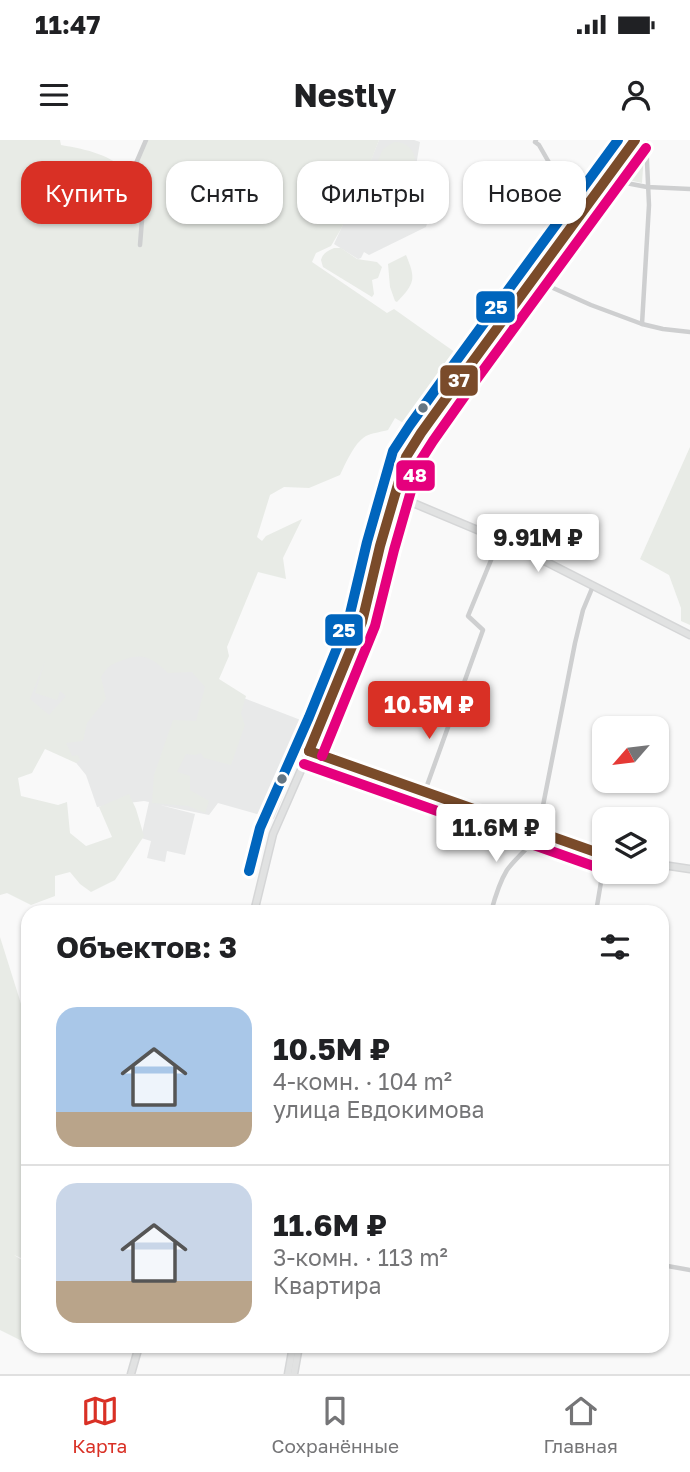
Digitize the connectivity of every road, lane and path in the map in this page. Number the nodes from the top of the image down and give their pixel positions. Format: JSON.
{"nodes":[{"id":1,"x":146,"y":140,"type":"edge"},
{"id":2,"x":536,"y":140,"type":"edge"},
{"id":3,"x":635,"y":140,"type":"edge"},
{"id":4,"x":646,"y":140,"type":"edge"},
{"id":5,"x":605,"y":179,"type":"junction"},
{"id":6,"x":647,"y":187,"type":"junction"},
{"id":7,"x":690,"y":189,"type":"edge"},
{"id":8,"x":591,"y":198,"type":"junction"},
{"id":9,"x":140,"y":245,"type":"dead end"},
{"id":10,"x":533,"y":279,"type":"junction"},
{"id":11,"x":642,"y":324,"type":"junction"},
{"id":12,"x":690,"y":332,"type":"edge"},
{"id":13,"x":394,"y":495,"type":"junction"},
{"id":14,"x":502,"y":540,"type":"junction"},
{"id":15,"x":593,"y":586,"type":"junction"},
{"id":16,"x":690,"y":635,"type":"edge"},
{"id":17,"x":309,"y":751,"type":"junction"},
{"id":18,"x":425,"y":791,"type":"junction"},
{"id":19,"x":538,"y":831,"type":"junction"},
{"id":20,"x":592,"y":851,"type":"edge"},
{"id":21,"x":669,"y":866,"type":"edge"},
{"id":22,"x":690,"y":869,"type":"edge"},
{"id":23,"x":601,"y":884,"type":"edge"},
{"id":24,"x":257,"y":905,"type":"edge"},
{"id":25,"x":493,"y":905,"type":"edge"},
{"id":26,"x":597,"y":905,"type":"edge"},
{"id":27,"x":669,"y":1266,"type":"edge"},
{"id":28,"x":690,"y":1270,"type":"edge"},
{"id":29,"x":137,"y":1353,"type":"edge"},
{"id":30,"x":292,"y":1353,"type":"edge"},
{"id":31,"x":298,"y":1353,"type":"edge"},
{"id":32,"x":131,"y":1374,"type":"edge"},
{"id":33,"x":288,"y":1374,"type":"edge"},
{"id":34,"x":294,"y":1374,"type":"edge"}],
"edges":[{"from":1,"to":9,"type":"street"},
{"from":2,"to":8,"type":"street"},
{"from":3,"to":5,"type":"main road"},
{"from":4,"to":6,"type":"street"},
{"from":5,"to":6,"type":"street"},
{"from":5,"to":8,"type":"main road"},
{"from":6,"to":7,"type":"street"},
{"from":6,"to":11,"type":"street"},
{"from":8,"to":10,"type":"main road"},
{"from":10,"to":11,"type":"street"},
{"from":10,"to":13,"type":"main road"},
{"from":11,"to":12,"type":"street"},
{"from":13,"to":14,"type":"main road"},
{"from":13,"to":17,"type":"main road"},
{"from":14,"to":15,"type":"main road"},
{"from":14,"to":18,"type":"street"},
{"from":15,"to":16,"type":"main road"},
{"from":15,"to":19,"type":"street"},
{"from":17,"to":18,"type":"main road"},
{"from":17,"to":24,"type":"main road"},
{"from":18,"to":19,"type":"main road"},
{"from":19,"to":20,"type":"main road"},
{"from":19,"to":25,"type":"street"},
{"from":21,"to":22,"type":"main road"},
{"from":23,"to":26,"type":"street"},
{"from":27,"to":28,"type":"street"},
{"from":29,"to":32,"type":"main road"},
{"from":30,"to":33,"type":"main road"},
{"from":31,"to":34,"type":"main road"}]}
